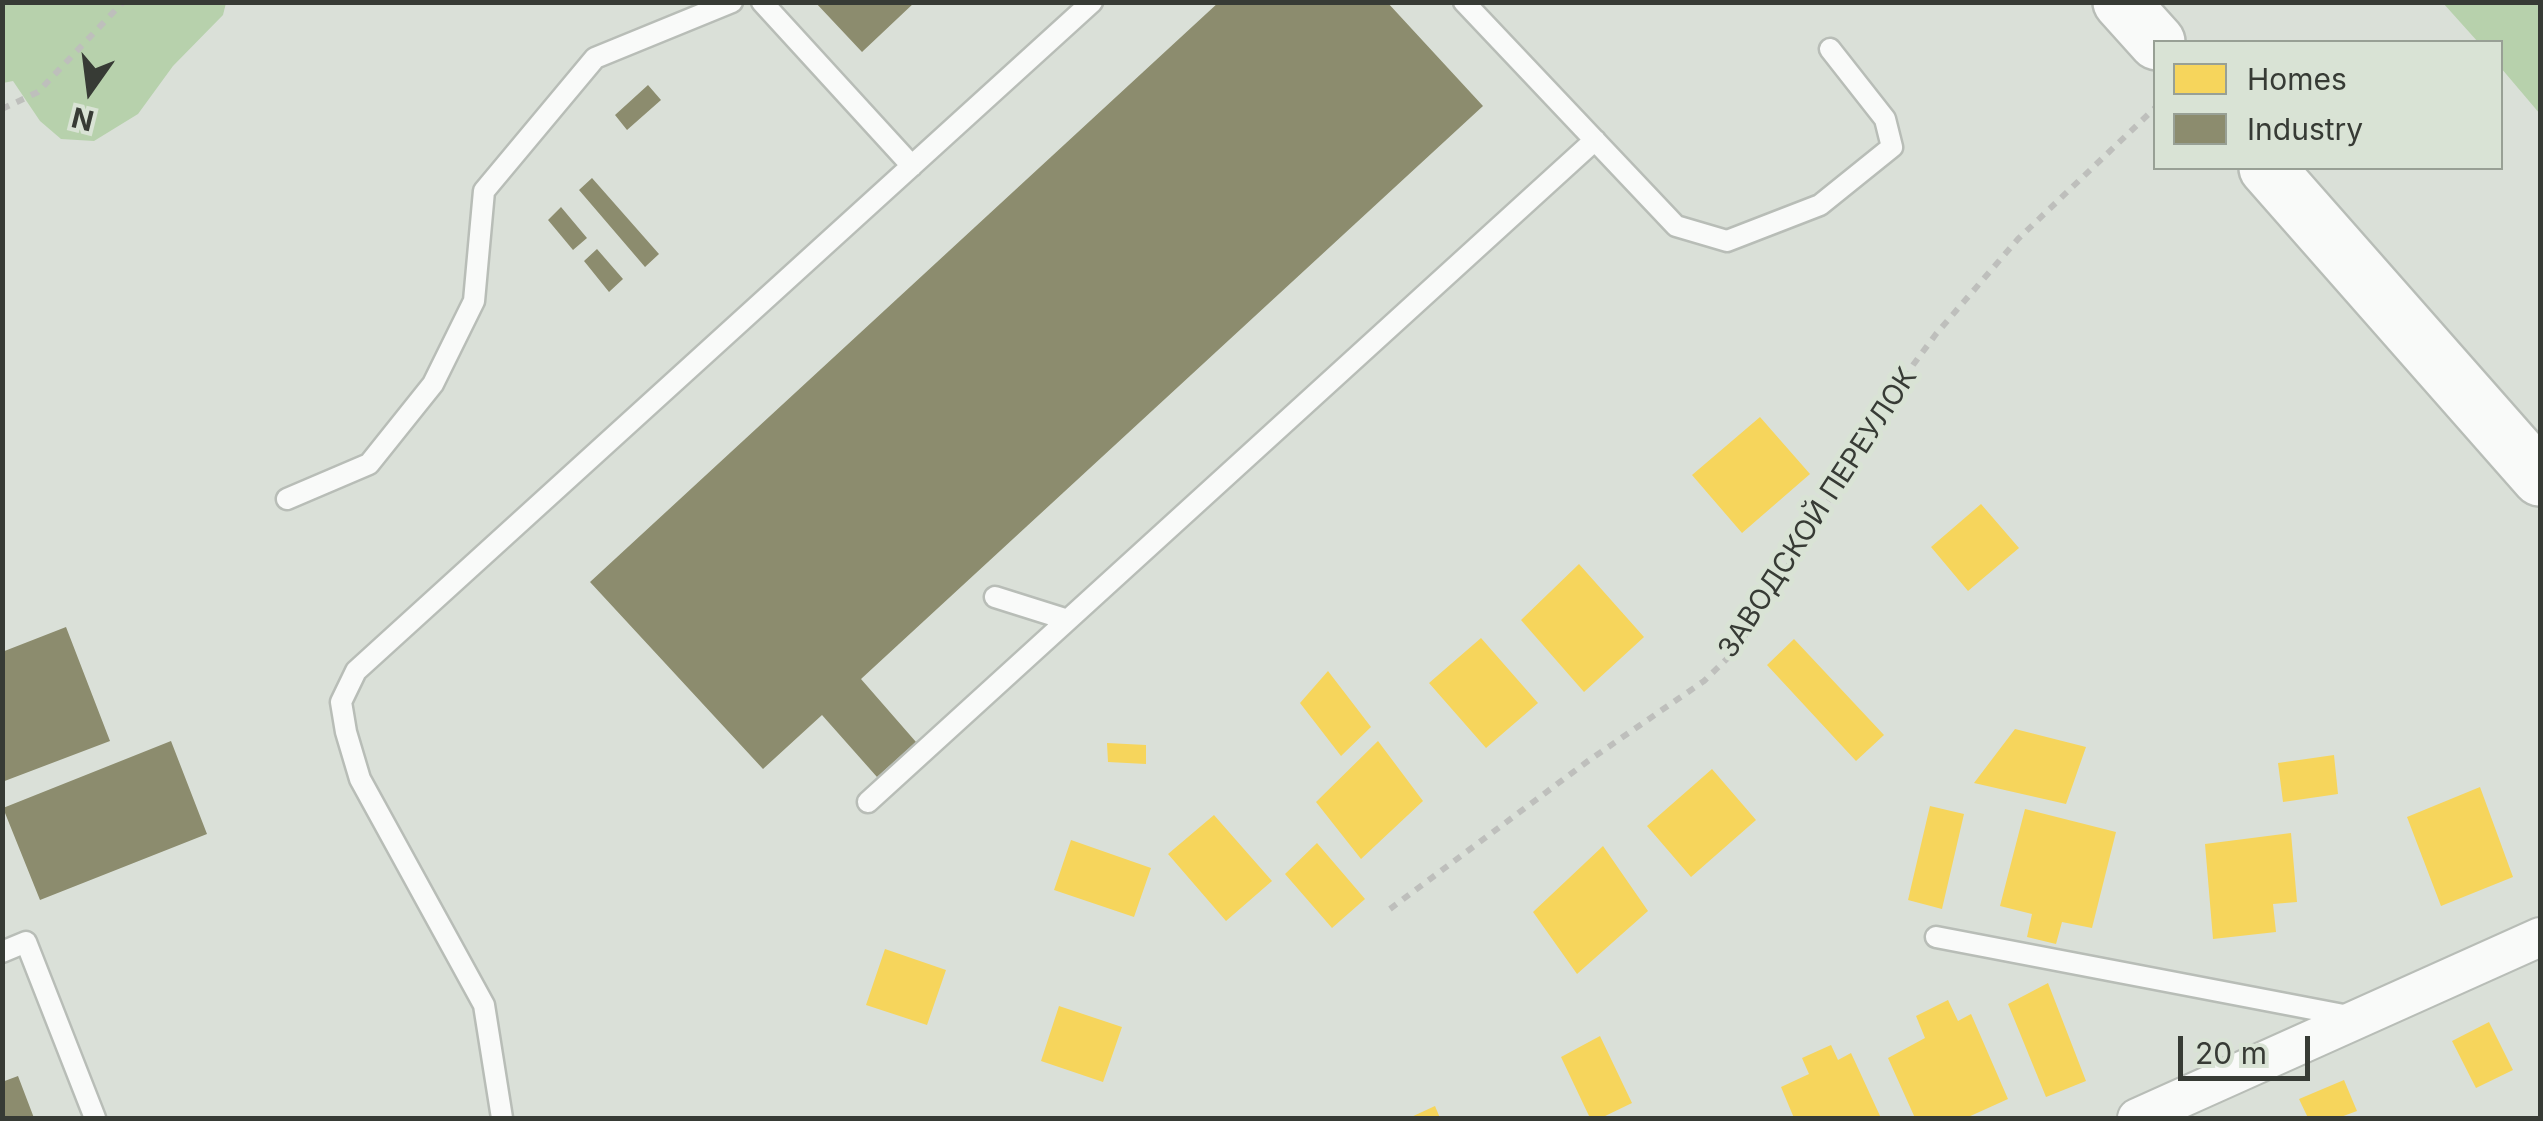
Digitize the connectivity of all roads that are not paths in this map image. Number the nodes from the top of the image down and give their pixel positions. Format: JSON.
{"nodes":[{"id":1,"x":732,"y":2,"type":"edge"},
{"id":2,"x":762,"y":2,"type":"edge"},
{"id":3,"x":1092,"y":2,"type":"edge"},
{"id":4,"x":1464,"y":2,"type":"edge"},
{"id":5,"x":2122,"y":2,"type":"edge"},
{"id":6,"x":2154,"y":40,"type":"edge"},
{"id":7,"x":1830,"y":48,"type":"dead end"},
{"id":8,"x":1595,"y":140,"type":"junction"},
{"id":9,"x":912,"y":166,"type":"junction"},
{"id":10,"x":2269,"y":170,"type":"edge"},
{"id":11,"x":2540,"y":478,"type":"edge"},
{"id":12,"x":287,"y":499,"type":"dead end"},
{"id":13,"x":995,"y":597,"type":"dead end"},
{"id":14,"x":1068,"y":620,"type":"junction"},
{"id":15,"x":868,"y":802,"type":"dead end"},
{"id":16,"x":1936,"y":937,"type":"dead end"},
{"id":17,"x":2540,"y":938,"type":"edge"},
{"id":18,"x":2,"y":952,"type":"edge"},
{"id":19,"x":2361,"y":1018,"type":"junction"},
{"id":20,"x":96,"y":1118,"type":"edge"},
{"id":21,"x":502,"y":1118,"type":"edge"},
{"id":22,"x":2137,"y":1118,"type":"edge"}],
"edges":[{"from":1,"to":12,"type":"lane"},
{"from":2,"to":9,"type":"lane"},
{"from":3,"to":9,"type":"lane"},
{"from":4,"to":8,"type":"lane"},
{"from":5,"to":6,"type":"main road"},
{"from":7,"to":8,"type":"lane"},
{"from":8,"to":14,"type":"lane"},
{"from":9,"to":21,"type":"lane"},
{"from":10,"to":11,"type":"main road"},
{"from":13,"to":14,"type":"lane"},
{"from":14,"to":15,"type":"lane"},
{"from":16,"to":19,"type":"lane"},
{"from":17,"to":19,"type":"street"},
{"from":18,"to":20,"type":"lane"},
{"from":19,"to":22,"type":"street"}]}
